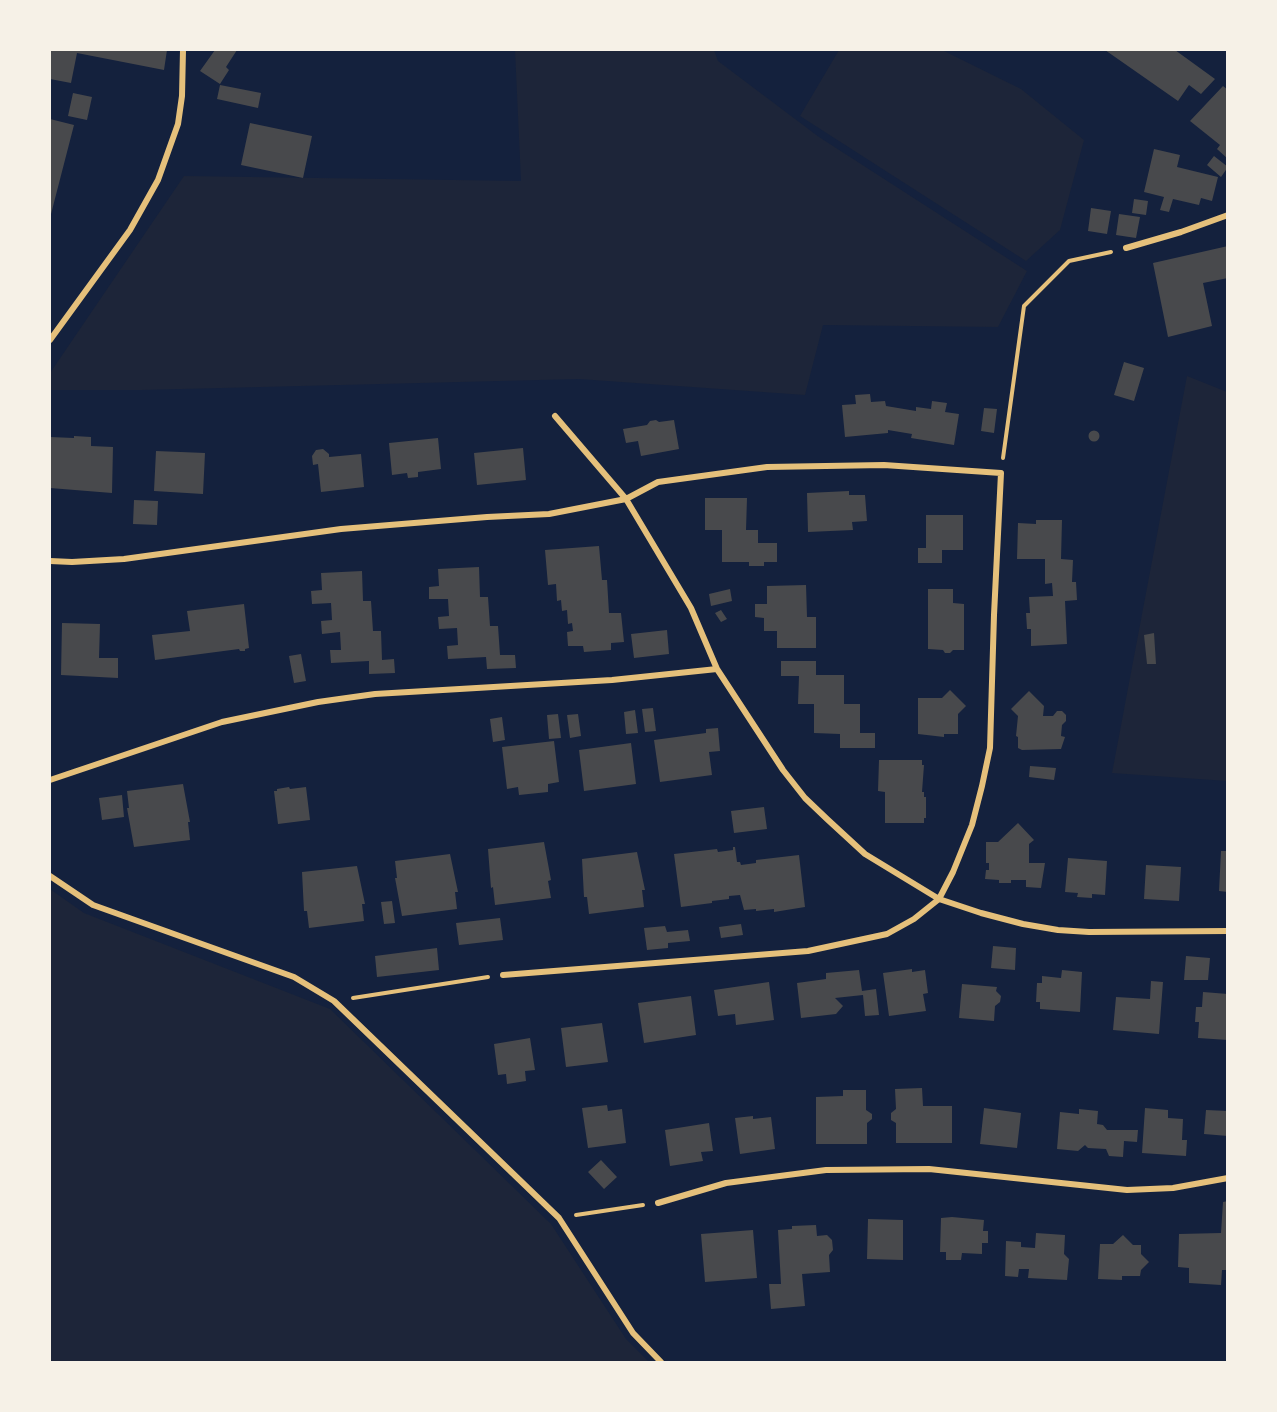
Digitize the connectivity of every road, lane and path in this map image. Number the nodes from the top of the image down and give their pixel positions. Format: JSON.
{"nodes":[{"id":1,"x":183,"y":50,"type":"edge"},
{"id":2,"x":1227,"y":215,"type":"edge"},
{"id":3,"x":1126,"y":248,"type":"joint"},
{"id":4,"x":50,"y":340,"type":"edge"},
{"id":5,"x":555,"y":416,"type":"dead end"},
{"id":6,"x":1001,"y":473,"type":"junction"},
{"id":7,"x":626,"y":499,"type":"junction"},
{"id":8,"x":50,"y":561,"type":"edge"},
{"id":9,"x":717,"y":669,"type":"junction"},
{"id":10,"x":50,"y":780,"type":"edge"},
{"id":11,"x":50,"y":876,"type":"edge"},
{"id":12,"x":939,"y":899,"type":"junction"},
{"id":13,"x":1227,"y":931,"type":"edge"},
{"id":14,"x":503,"y":975,"type":"joint"},
{"id":15,"x":334,"y":1001,"type":"junction"},
{"id":16,"x":1227,"y":1178,"type":"edge"},
{"id":17,"x":658,"y":1203,"type":"joint"},
{"id":18,"x":559,"y":1218,"type":"junction"},
{"id":19,"x":661,"y":1362,"type":"edge"}],
"edges":[{"from":1,"to":4,"type":"street"},
{"from":2,"to":3,"type":"street"},
{"from":3,"to":6,"type":"path"},
{"from":5,"to":7,"type":"street"},
{"from":6,"to":7,"type":"street"},
{"from":6,"to":12,"type":"street"},
{"from":7,"to":8,"type":"street"},
{"from":7,"to":9,"type":"street"},
{"from":9,"to":10,"type":"street"},
{"from":9,"to":12,"type":"street"},
{"from":11,"to":15,"type":"street"},
{"from":12,"to":13,"type":"street"},
{"from":12,"to":14,"type":"street"},
{"from":14,"to":15,"type":"path"},
{"from":15,"to":18,"type":"street"},
{"from":16,"to":17,"type":"street"},
{"from":17,"to":18,"type":"path"},
{"from":18,"to":19,"type":"street"}]}
